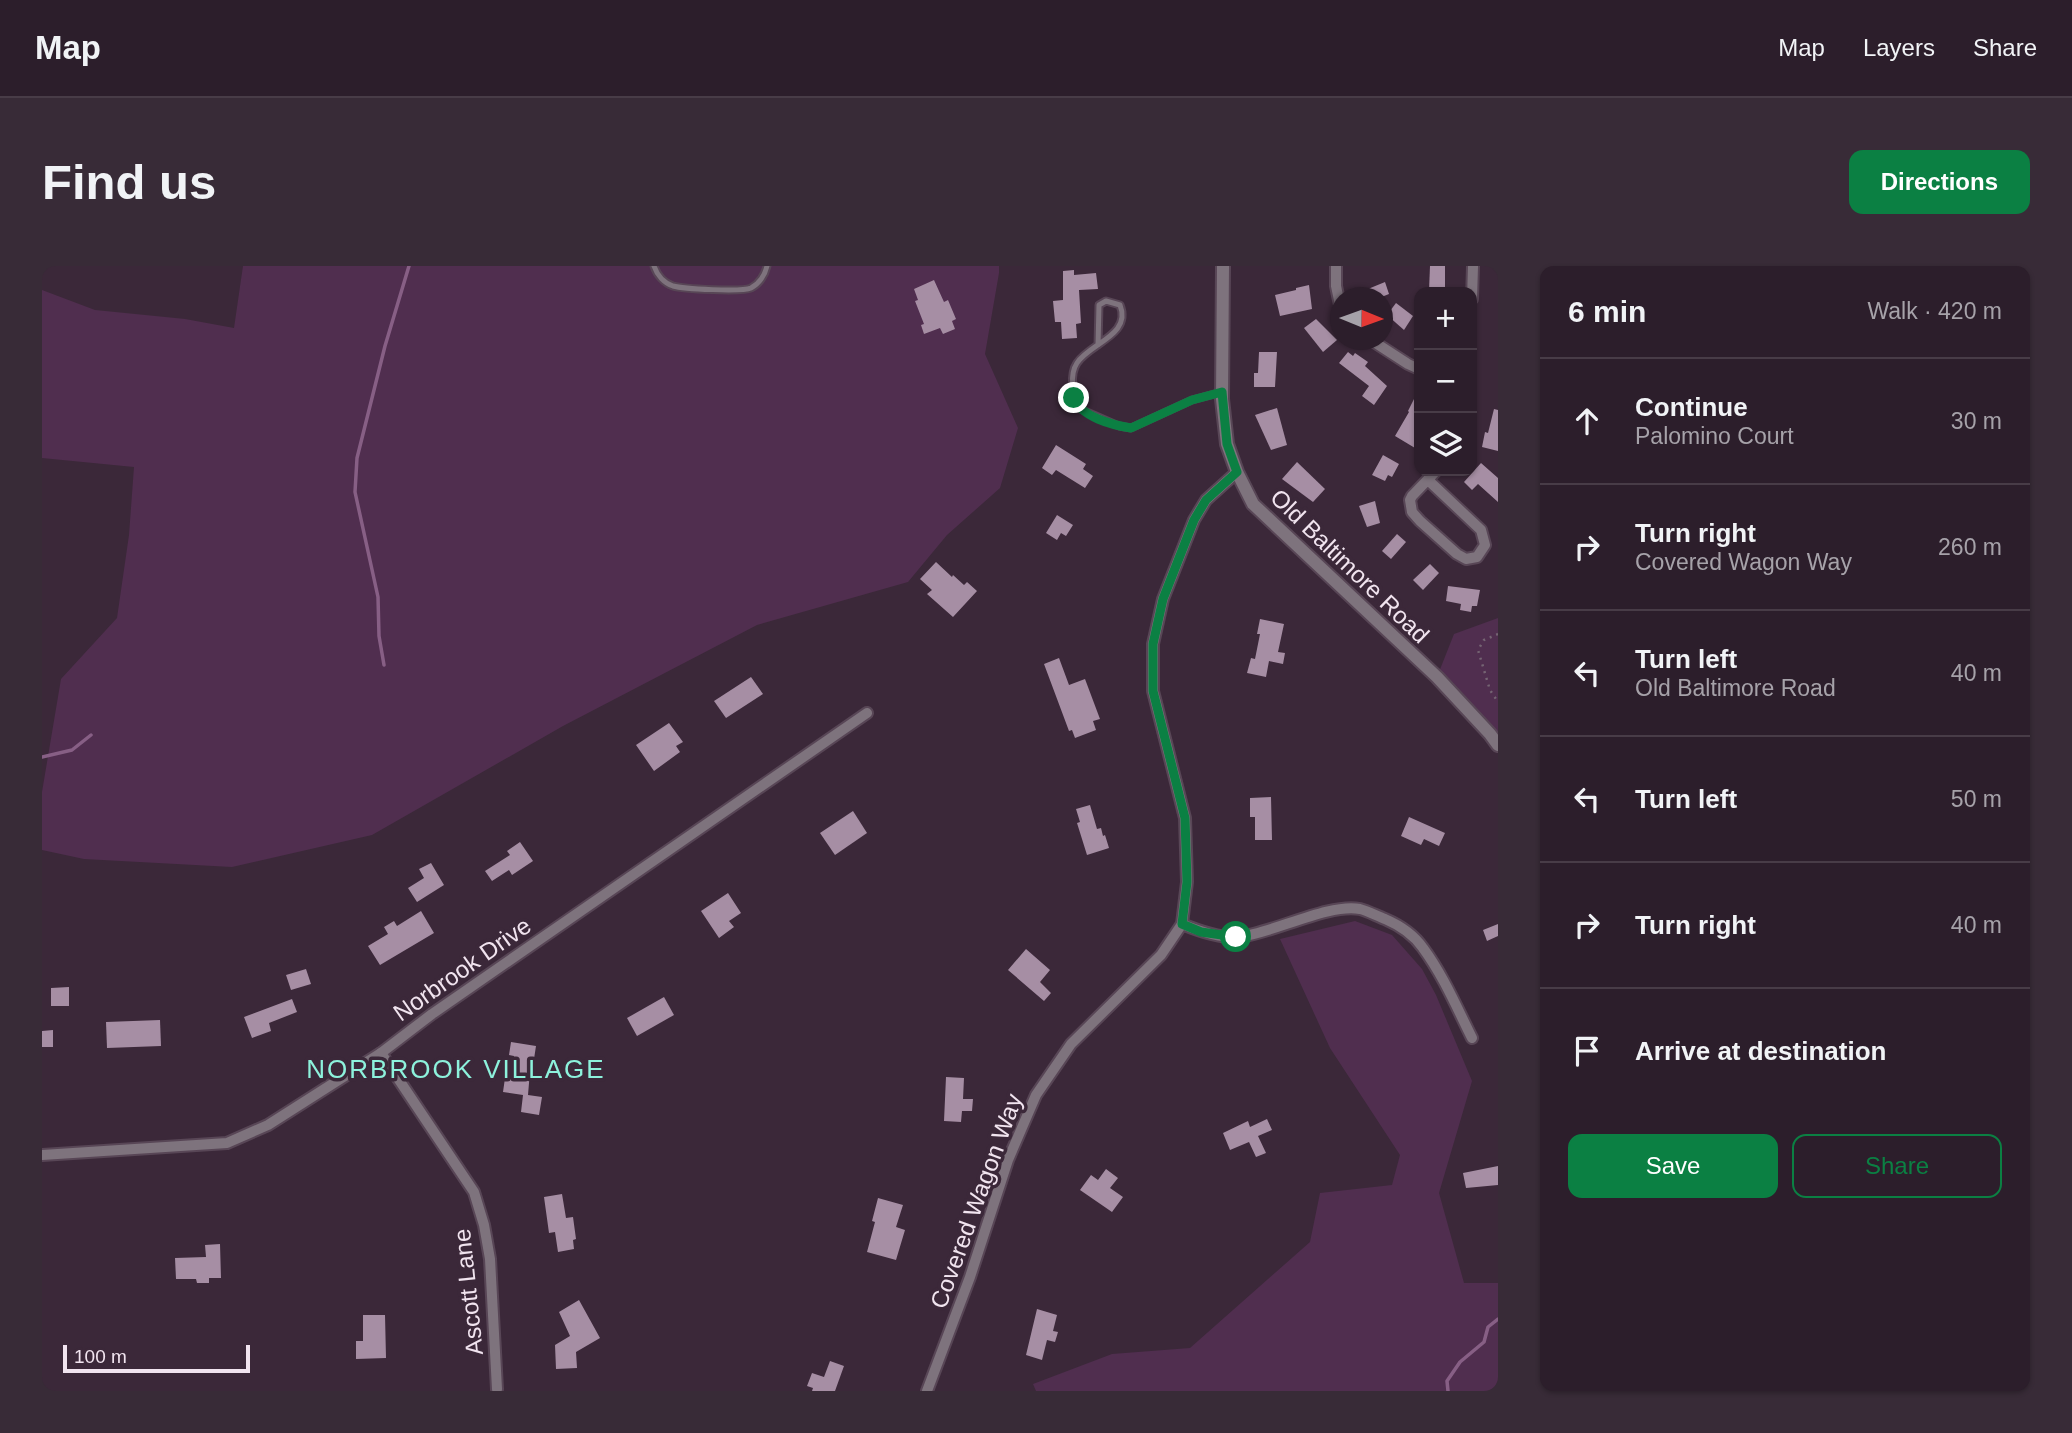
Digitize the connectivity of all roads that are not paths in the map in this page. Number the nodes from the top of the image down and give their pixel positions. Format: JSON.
{"nodes":[{"id":1,"x":654,"y":266,"type":"edge"},
{"id":2,"x":767,"y":266,"type":"edge"},
{"id":3,"x":1223,"y":266,"type":"edge"},
{"id":4,"x":1336,"y":266,"type":"edge"},
{"id":5,"x":1473,"y":266,"type":"edge"},
{"id":6,"x":1336,"y":287,"type":"edge"},
{"id":7,"x":1472,"y":287,"type":"edge"},
{"id":8,"x":1098,"y":345,"type":"junction"},
{"id":9,"x":1386,"y":350,"type":"edge"},
{"id":10,"x":1414,"y":367,"type":"edge"},
{"id":11,"x":1222,"y":392,"type":"junction"},
{"id":12,"x":1237,"y":472,"type":"junction"},
{"id":13,"x":1432,"y":475,"type":"edge"},
{"id":14,"x":867,"y":713,"type":"dead end"},
{"id":15,"x":1498,"y":745,"type":"edge"},
{"id":16,"x":1182,"y":924,"type":"junction"},
{"id":17,"x":1472,"y":1038,"type":"dead end"},
{"id":18,"x":381,"y":1053,"type":"junction"},
{"id":19,"x":42,"y":1155,"type":"edge"},
{"id":20,"x":498,"y":1389,"type":"dead end"},
{"id":21,"x":927,"y":1391,"type":"edge"}],
"edges":[{"from":1,"to":2,"type":"lane"},
{"from":3,"to":11,"type":"street","name":"Old Baltimore Road"},
{"from":4,"to":6,"type":"street"},
{"from":5,"to":7,"type":"street"},
{"from":8,"to":8,"type":"lane"},
{"from":8,"to":11,"type":"lane"},
{"from":9,"to":10,"type":"street"},
{"from":11,"to":12,"type":"street","name":"Old Baltimore Road"},
{"from":12,"to":15,"type":"street","name":"Old Baltimore Road"},
{"from":12,"to":16,"type":"street","name":"Covered Wagon Way"},
{"from":13,"to":13,"type":"street"},
{"from":14,"to":18,"type":"street","name":"Norbrook Drive"},
{"from":16,"to":17,"type":"street"},
{"from":16,"to":21,"type":"street","name":"Covered Wagon Way"},
{"from":18,"to":19,"type":"street","name":"Norbrook Drive"},
{"from":18,"to":20,"type":"street","name":"Ascott Lane"}]}
